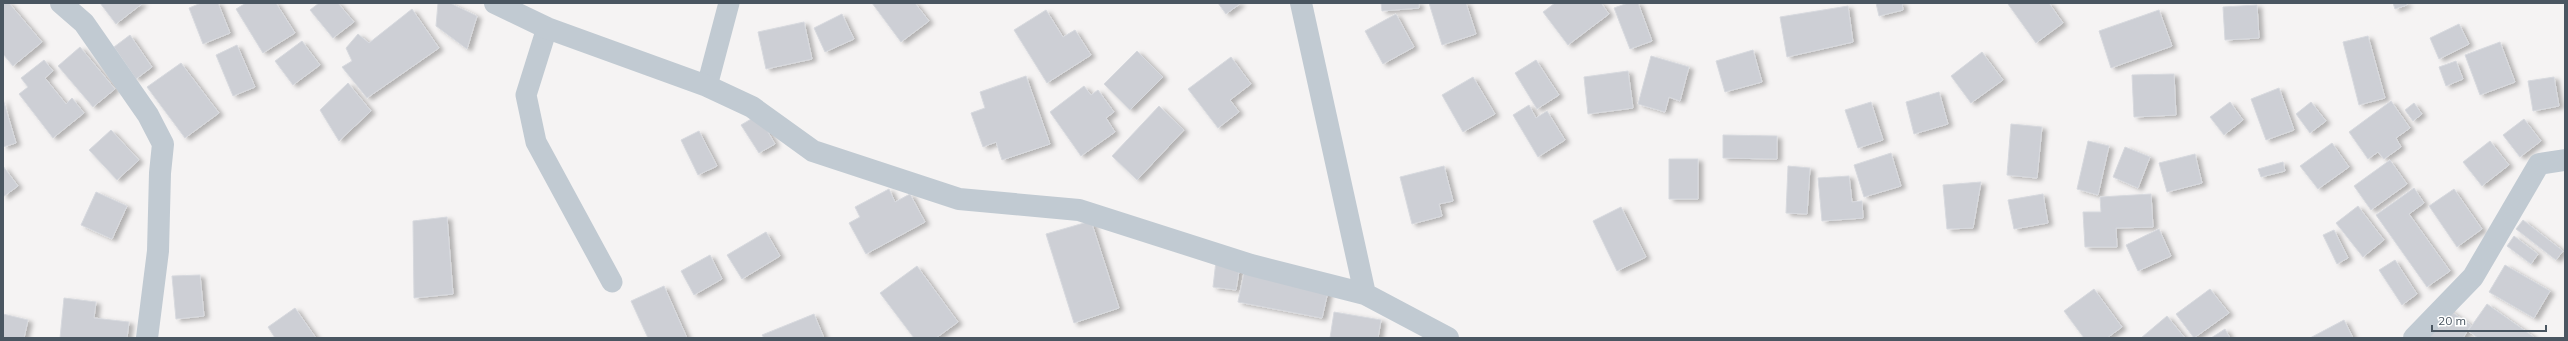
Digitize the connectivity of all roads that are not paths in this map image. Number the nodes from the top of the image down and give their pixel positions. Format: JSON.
{"nodes":[{"id":1,"x":61,"y":3,"type":"edge"},
{"id":2,"x":495,"y":3,"type":"edge"},
{"id":3,"x":729,"y":3,"type":"edge"},
{"id":4,"x":1302,"y":3,"type":"edge"},
{"id":5,"x":547,"y":28,"type":"junction"},
{"id":6,"x":707,"y":86,"type":"junction"},
{"id":7,"x":2565,"y":160,"type":"edge"},
{"id":8,"x":612,"y":282,"type":"dead end"},
{"id":9,"x":1365,"y":294,"type":"junction"},
{"id":10,"x":147,"y":338,"type":"edge"},
{"id":11,"x":1448,"y":338,"type":"edge"},
{"id":12,"x":2414,"y":338,"type":"edge"}],
"edges":[{"from":1,"to":10,"type":"street"},
{"from":2,"to":5,"type":"street"},
{"from":3,"to":6,"type":"lane"},
{"from":4,"to":9,"type":"street"},
{"from":5,"to":6,"type":"street"},
{"from":5,"to":8,"type":"lane"},
{"from":6,"to":9,"type":"street"},
{"from":7,"to":12,"type":"street"},
{"from":9,"to":11,"type":"street"}]}
